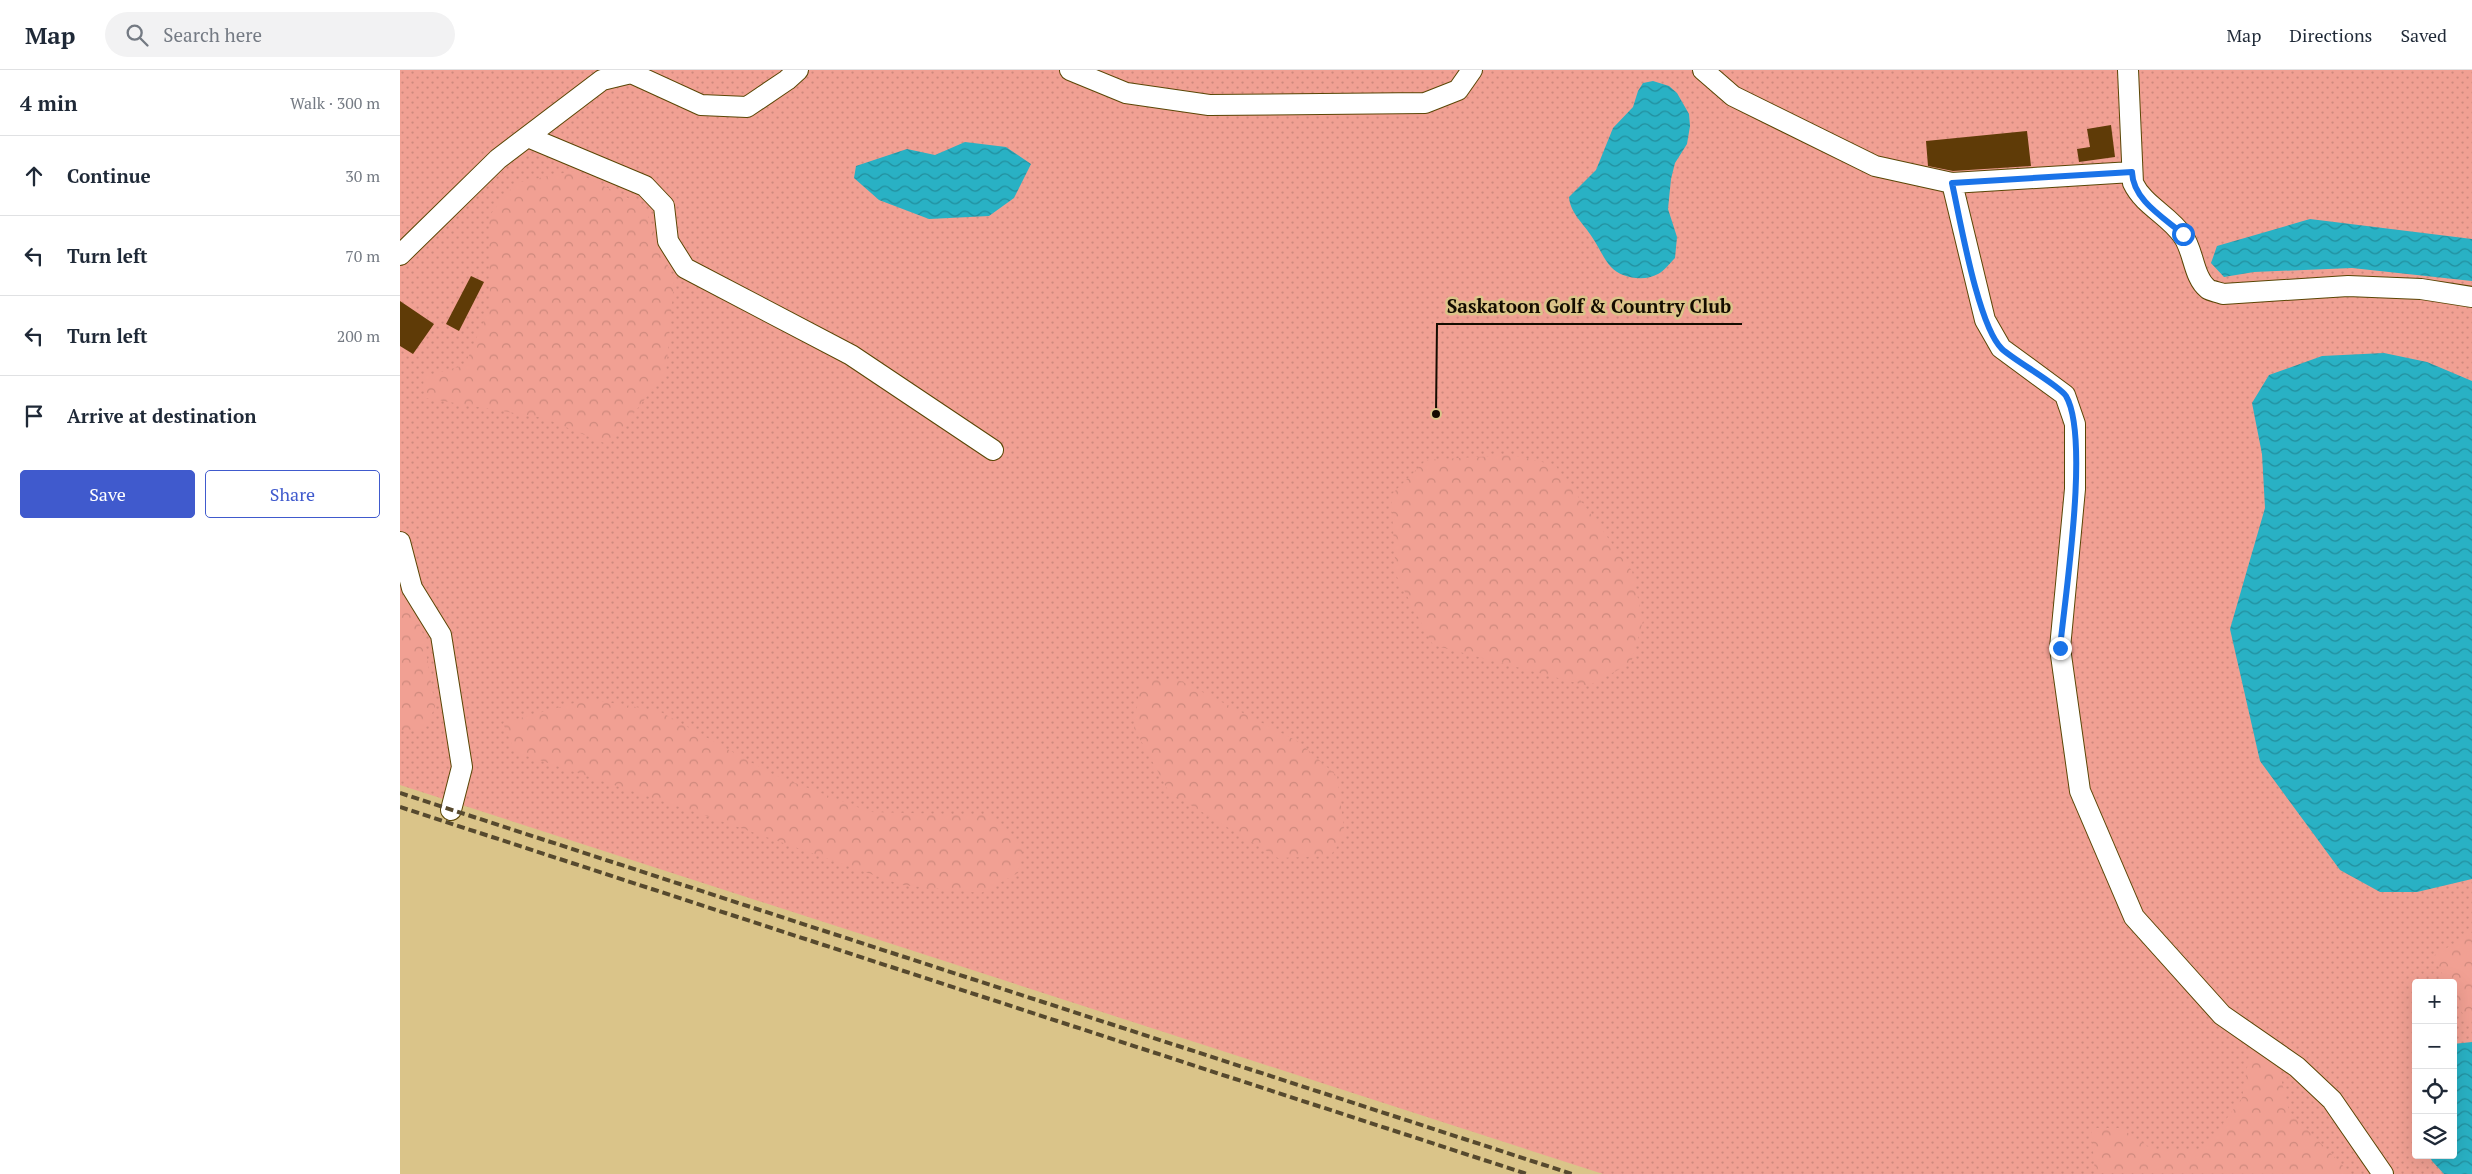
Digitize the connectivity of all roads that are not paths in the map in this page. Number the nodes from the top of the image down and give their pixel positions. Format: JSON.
{"nodes":[{"id":1,"x":798,"y":70,"type":"edge"},
{"id":2,"x":1070,"y":70,"type":"edge"},
{"id":3,"x":1472,"y":70,"type":"edge"},
{"id":4,"x":1703,"y":70,"type":"edge"},
{"id":5,"x":2128,"y":70,"type":"edge"},
{"id":6,"x":528,"y":137,"type":"junction"},
{"id":7,"x":2132,"y":172,"type":"junction"},
{"id":8,"x":1952,"y":183,"type":"junction"},
{"id":9,"x":400,"y":255,"type":"edge"},
{"id":10,"x":2472,"y":297,"type":"edge"},
{"id":11,"x":993,"y":450,"type":"dead end"},
{"id":12,"x":400,"y":542,"type":"edge"},
{"id":13,"x":451,"y":810,"type":"dead end"},
{"id":14,"x":2383,"y":1174,"type":"edge"}],
"edges":[{"from":1,"to":6,"type":"lane"},
{"from":2,"to":3,"type":"lane"},
{"from":4,"to":8,"type":"lane"},
{"from":5,"to":7,"type":"lane"},
{"from":6,"to":9,"type":"lane"},
{"from":6,"to":11,"type":"lane"},
{"from":7,"to":8,"type":"lane"},
{"from":7,"to":10,"type":"lane"},
{"from":8,"to":14,"type":"lane"},
{"from":12,"to":13,"type":"lane"}]}
